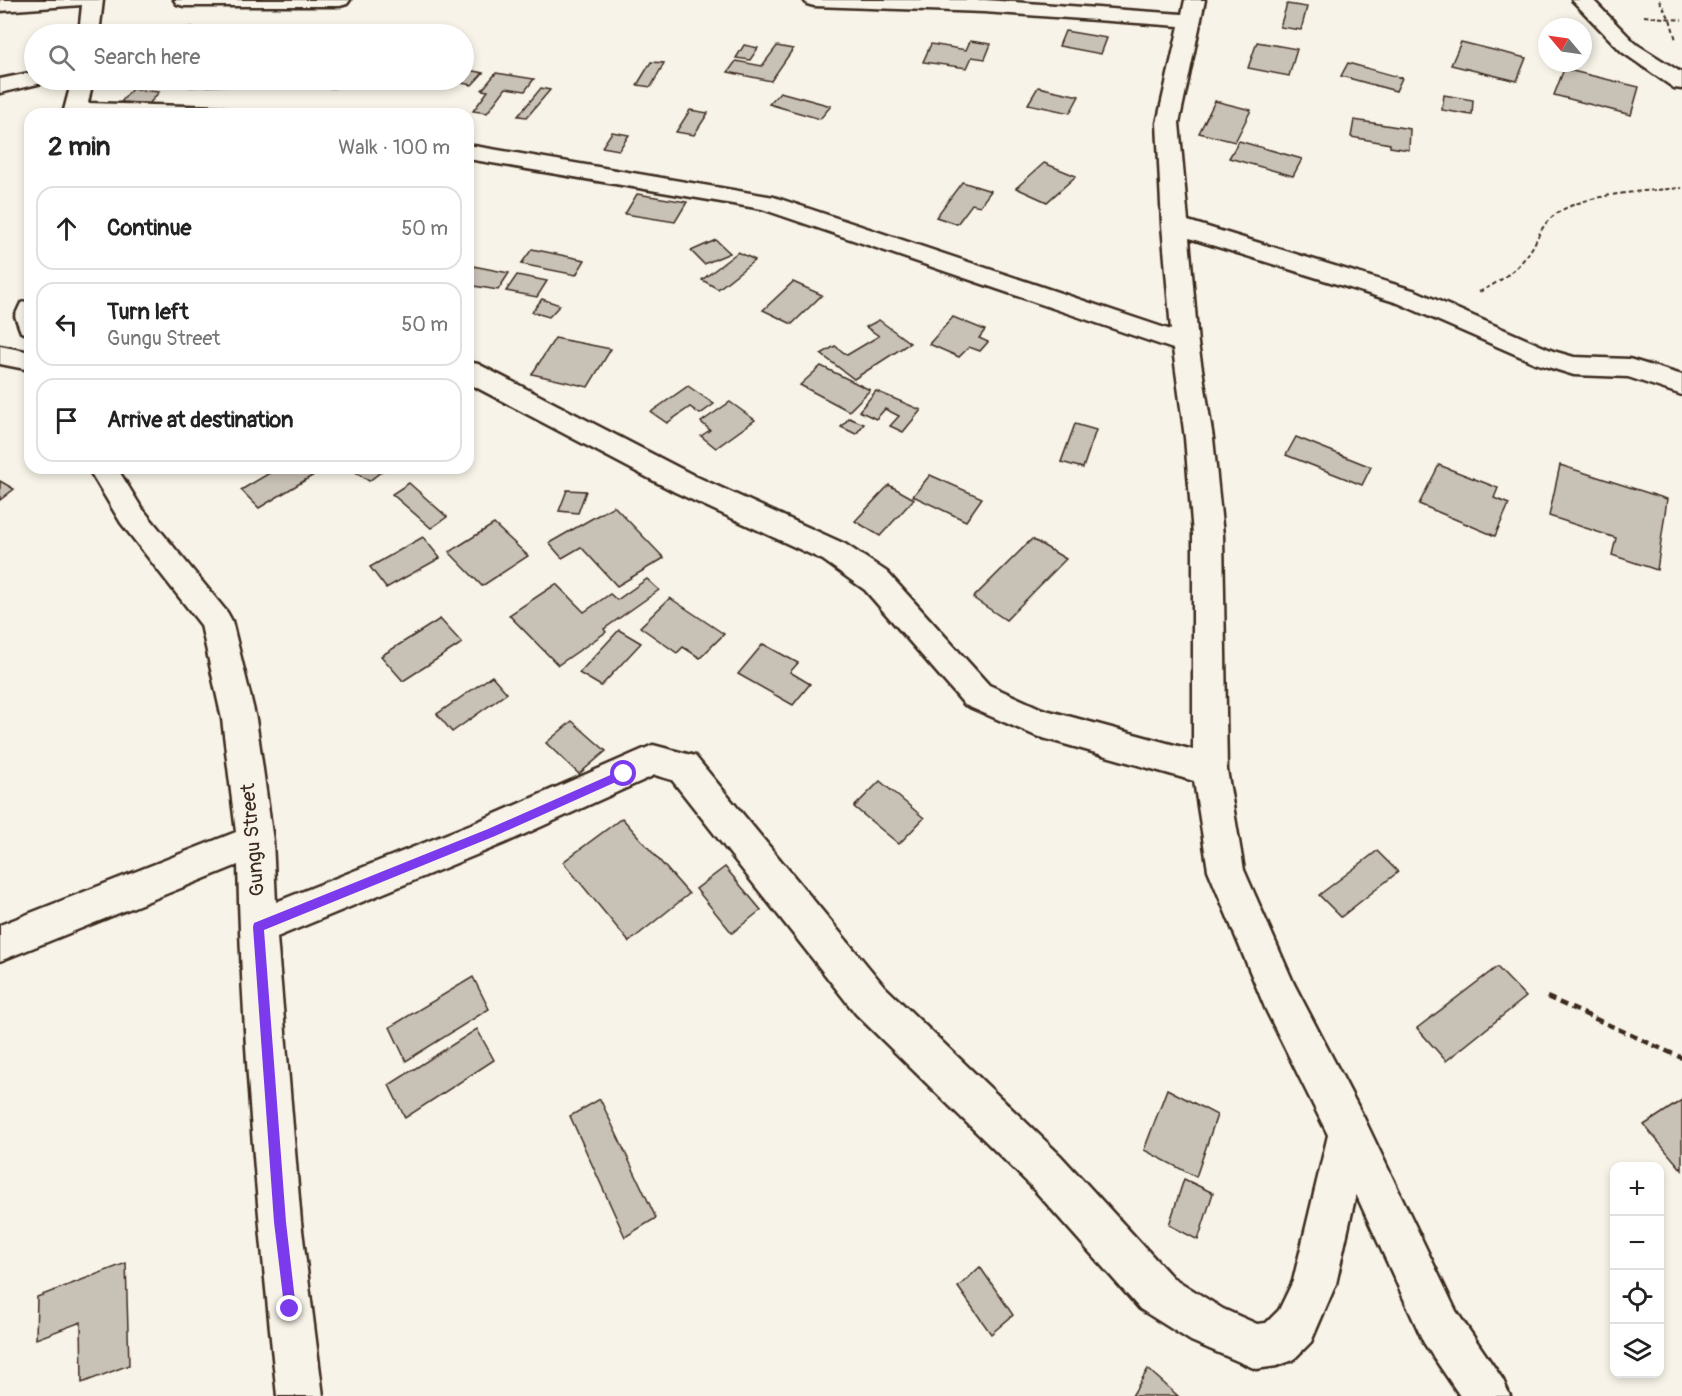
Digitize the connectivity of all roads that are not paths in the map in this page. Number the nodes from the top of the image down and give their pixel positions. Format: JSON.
{"nodes":[{"id":1,"x":78,"y":0,"type":"edge"},
{"id":2,"x":93,"y":0,"type":"edge"},
{"id":3,"x":184,"y":0,"type":"edge"},
{"id":4,"x":340,"y":0,"type":"edge"},
{"id":5,"x":814,"y":0,"type":"edge"},
{"id":6,"x":1582,"y":0,"type":"edge"},
{"id":7,"x":0,"y":5,"type":"edge"},
{"id":8,"x":1196,"y":6,"type":"edge"},
{"id":9,"x":90,"y":24,"type":"edge"},
{"id":10,"x":24,"y":80,"type":"edge"},
{"id":11,"x":1682,"y":83,"type":"edge"},
{"id":12,"x":0,"y":86,"type":"edge"},
{"id":13,"x":80,"y":90,"type":"edge"},
{"id":14,"x":75,"y":108,"type":"edge"},
{"id":15,"x":474,"y":153,"type":"edge"},
{"id":16,"x":1174,"y":225,"type":"junction"},
{"id":17,"x":1185,"y":344,"type":"junction"},
{"id":18,"x":0,"y":354,"type":"edge"},
{"id":19,"x":24,"y":360,"type":"edge"},
{"id":20,"x":474,"y":374,"type":"edge"},
{"id":21,"x":1682,"y":384,"type":"edge"},
{"id":22,"x":106,"y":474,"type":"edge"},
{"id":23,"x":1210,"y":770,"type":"junction"},
{"id":24,"x":255,"y":841,"type":"junction"},
{"id":25,"x":258,"y":927,"type":"junction"},
{"id":26,"x":0,"y":942,"type":"edge"},
{"id":27,"x":1349,"y":1133,"type":"junction"},
{"id":28,"x":300,"y":1396,"type":"edge"},
{"id":29,"x":1487,"y":1396,"type":"edge"}],
"edges":[{"from":1,"to":7,"type":"street"},
{"from":2,"to":9,"type":"street"},
{"from":3,"to":4,"type":"street"},
{"from":5,"to":8,"type":"street"},
{"from":6,"to":11,"type":"street"},
{"from":8,"to":16,"type":"street"},
{"from":10,"to":12,"type":"street"},
{"from":13,"to":14,"type":"street"},
{"from":15,"to":17,"type":"street"},
{"from":16,"to":17,"type":"street"},
{"from":16,"to":21,"type":"street"},
{"from":17,"to":23,"type":"street"},
{"from":18,"to":19,"type":"street"},
{"from":20,"to":23,"type":"street"},
{"from":22,"to":24,"type":"street","name":"Gungu Street"},
{"from":23,"to":27,"type":"street"},
{"from":24,"to":25,"type":"street","name":"Gungu Street"},
{"from":24,"to":26,"type":"street"},
{"from":25,"to":27,"type":"street"},
{"from":25,"to":28,"type":"street","name":"Gungu Street"},
{"from":27,"to":29,"type":"street"}]}
